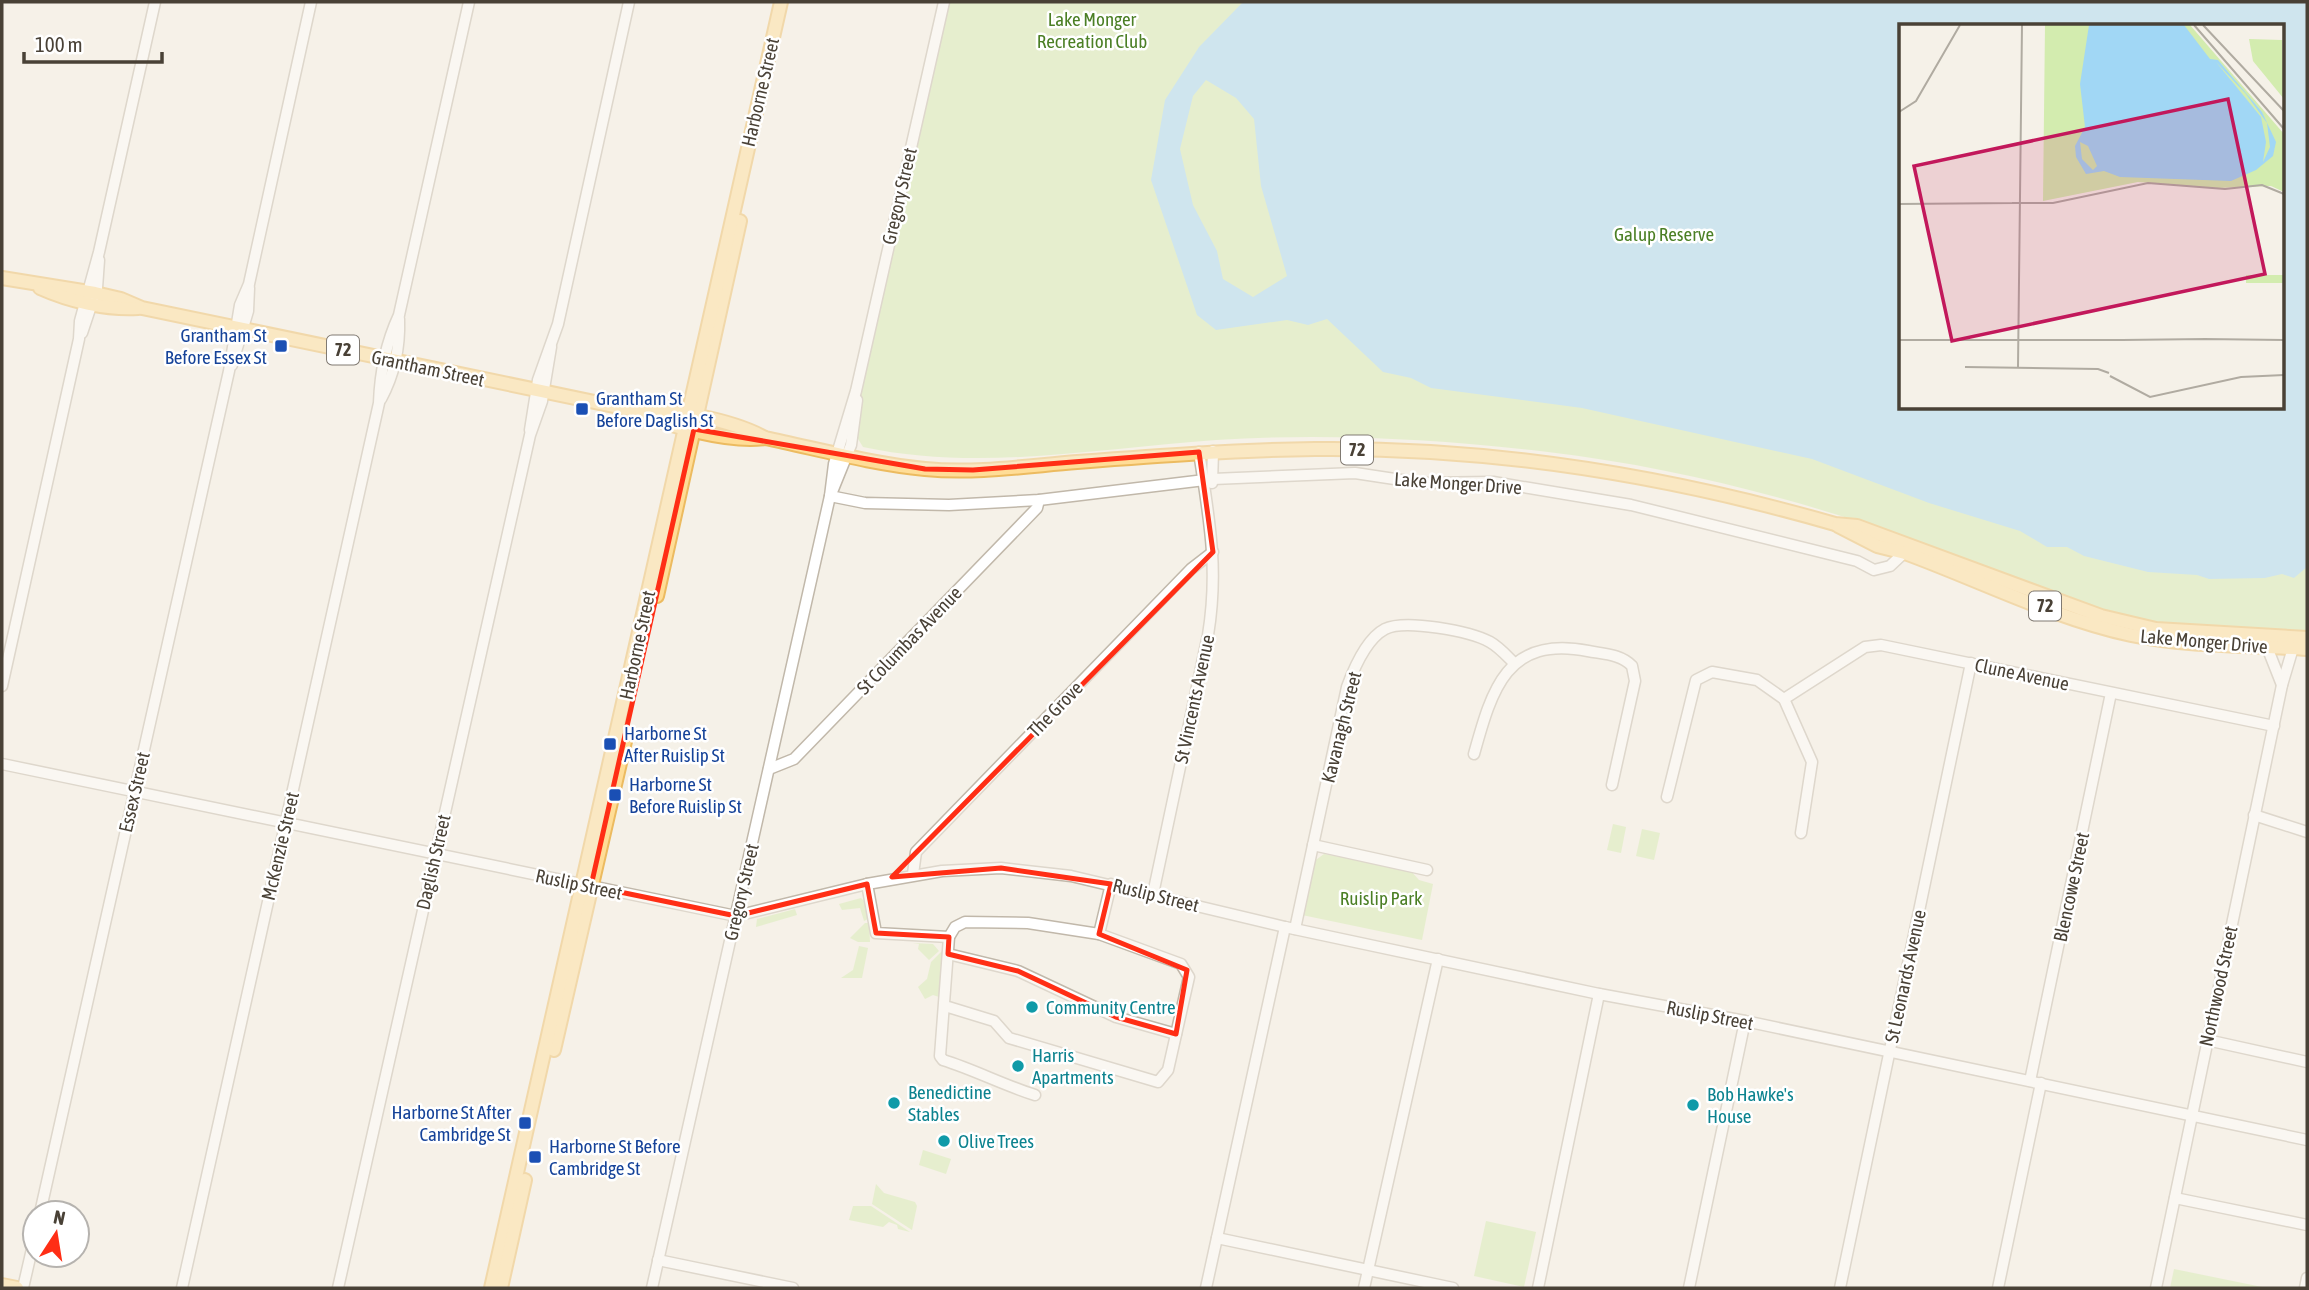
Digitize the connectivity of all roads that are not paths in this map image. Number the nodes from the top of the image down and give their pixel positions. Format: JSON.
{"nodes":[{"id":1,"x":155,"y":2,"type":"edge"},
{"id":2,"x":311,"y":2,"type":"edge"},
{"id":3,"x":469,"y":2,"type":"edge"},
{"id":4,"x":629,"y":2,"type":"edge"},
{"id":5,"x":781,"y":2,"type":"edge"},
{"id":6,"x":789,"y":2,"type":"edge"},
{"id":7,"x":944,"y":2,"type":"edge"},
{"id":8,"x":2,"y":278,"type":"edge"},
{"id":9,"x":90,"y":297,"type":"junction"},
{"id":10,"x":239,"y":328,"type":"junction"},
{"id":11,"x":389,"y":360,"type":"junction"},
{"id":12,"x":540,"y":391,"type":"junction"},
{"id":13,"x":690,"y":422,"type":"junction"},
{"id":14,"x":1213,"y":451,"type":"junction"},
{"id":15,"x":1199,"y":452,"type":"junction"},
{"id":16,"x":843,"y":454,"type":"junction"},
{"id":17,"x":873,"y":460,"type":"joint"},
{"id":18,"x":1207,"y":480,"type":"junction"},
{"id":19,"x":830,"y":496,"type":"junction"},
{"id":20,"x":1039,"y":500,"type":"junction"},
{"id":21,"x":1908,"y":549,"type":"junction"},
{"id":22,"x":1213,"y":552,"type":"junction"},
{"id":23,"x":2307,"y":639,"type":"edge"},
{"id":24,"x":2267,"y":647,"type":"junction"},
{"id":25,"x":2293,"y":648,"type":"junction"},
{"id":26,"x":2307,"y":649,"type":"edge"},
{"id":27,"x":1514,"y":663,"type":"junction"},
{"id":28,"x":1971,"y":663,"type":"junction"},
{"id":29,"x":2282,"y":685,"type":"junction"},
{"id":30,"x":2,"y":686,"type":"edge"},
{"id":31,"x":2111,"y":693,"type":"junction"},
{"id":32,"x":1784,"y":699,"type":"junction"},
{"id":33,"x":2274,"y":726,"type":"junction"},
{"id":34,"x":1474,"y":754,"type":"dead end"},
{"id":35,"x":2,"y":764,"type":"edge"},
{"id":36,"x":769,"y":769,"type":"junction"},
{"id":37,"x":1612,"y":785,"type":"dead end"},
{"id":38,"x":135,"y":791,"type":"junction"},
{"id":39,"x":1667,"y":797,"type":"dead end"},
{"id":40,"x":2254,"y":815,"type":"junction"},
{"id":41,"x":285,"y":822,"type":"junction"},
{"id":42,"x":2307,"y":832,"type":"edge"},
{"id":43,"x":1801,"y":833,"type":"dead end"},
{"id":44,"x":1313,"y":845,"type":"junction"},
{"id":45,"x":436,"y":853,"type":"junction"},
{"id":46,"x":1427,"y":870,"type":"dead end"},
{"id":47,"x":913,"y":874,"type":"junction"},
{"id":48,"x":867,"y":884,"type":"junction"},
{"id":49,"x":1111,"y":884,"type":"junction"},
{"id":50,"x":587,"y":885,"type":"junction"},
{"id":51,"x":1153,"y":894,"type":"junction"},
{"id":52,"x":736,"y":916,"type":"junction"},
{"id":53,"x":1290,"y":928,"type":"junction"},
{"id":54,"x":1099,"y":934,"type":"junction"},
{"id":55,"x":949,"y":937,"type":"junction"},
{"id":56,"x":948,"y":954,"type":"junction"},
{"id":57,"x":1437,"y":959,"type":"junction"},
{"id":58,"x":1599,"y":994,"type":"junction"},
{"id":59,"x":946,"y":1006,"type":"junction"},
{"id":60,"x":1745,"y":1021,"type":"junction"},
{"id":61,"x":1176,"y":1034,"type":"junction"},
{"id":62,"x":2207,"y":1040,"type":"junction"},
{"id":63,"x":1889,"y":1051,"type":"junction"},
{"id":64,"x":2307,"y":1062,"type":"edge"},
{"id":65,"x":2036,"y":1082,"type":"junction"},
{"id":66,"x":1035,"y":1095,"type":"dead end"},
{"id":67,"x":2192,"y":1116,"type":"junction"},
{"id":68,"x":2307,"y":1140,"type":"edge"},
{"id":69,"x":2175,"y":1198,"type":"junction"},
{"id":70,"x":43,"y":1199,"type":"edge"},
{"id":71,"x":2307,"y":1225,"type":"edge"},
{"id":72,"x":1217,"y":1238,"type":"junction"},
{"id":73,"x":658,"y":1260,"type":"junction"},
{"id":74,"x":27,"y":1269,"type":"edge"},
{"id":75,"x":1368,"y":1270,"type":"junction"},
{"id":76,"x":2307,"y":1278,"type":"edge"},
{"id":77,"x":2,"y":1285,"type":"edge"},
{"id":78,"x":17,"y":1288,"type":"edge"},
{"id":79,"x":23,"y":1288,"type":"edge"},
{"id":80,"x":182,"y":1288,"type":"edge"},
{"id":81,"x":338,"y":1288,"type":"edge"},
{"id":82,"x":491,"y":1288,"type":"edge"},
{"id":83,"x":501,"y":1288,"type":"edge"},
{"id":84,"x":652,"y":1288,"type":"edge"},
{"id":85,"x":793,"y":1288,"type":"edge"},
{"id":86,"x":1206,"y":1288,"type":"edge"},
{"id":87,"x":1364,"y":1288,"type":"edge"},
{"id":88,"x":1453,"y":1288,"type":"edge"},
{"id":89,"x":1538,"y":1288,"type":"edge"},
{"id":90,"x":1689,"y":1288,"type":"edge"},
{"id":91,"x":1840,"y":1288,"type":"edge"},
{"id":92,"x":1998,"y":1288,"type":"edge"},
{"id":93,"x":2156,"y":1288,"type":"edge"},
{"id":94,"x":2305,"y":1288,"type":"edge"}],
"edges":[{"from":1,"to":9,"type":"street"},
{"from":2,"to":10,"type":"street","name":"Essex Street"},
{"from":3,"to":11,"type":"street","name":"McKenzie Street"},
{"from":4,"to":12,"type":"street","name":"Daglish Street"},
{"from":5,"to":13,"type":"main road","name":"Harborne Street"},
{"from":6,"to":13,"type":"main road","name":"Harborne Street"},
{"from":7,"to":16,"type":"street","name":"Gregory Street"},
{"from":8,"to":9,"type":"main road","name":"Grantham Street","number":"72"},
{"from":9,"to":10,"type":"main road","name":"Grantham Street","number":"72"},
{"from":9,"to":30,"type":"street"},
{"from":10,"to":11,"type":"main road","name":"Grantham Street","number":"72"},
{"from":10,"to":38,"type":"street","name":"Essex Street"},
{"from":11,"to":12,"type":"main road","name":"Grantham Street","number":"72"},
{"from":11,"to":41,"type":"street","name":"McKenzie Street"},
{"from":12,"to":13,"type":"main road","name":"Grantham Street","number":"72"},
{"from":12,"to":45,"type":"street","name":"Daglish Street"},
{"from":13,"to":16,"type":"main road","name":"Grantham Street","number":"72"},
{"from":13,"to":50,"type":"main road","name":"Harborne Street"},
{"from":14,"to":15,"type":"main road","name":"Lake Monger Drive","number":"72"},
{"from":14,"to":18,"type":"street","name":"St Vincents Avenue"},
{"from":14,"to":21,"type":"main road","name":"Lake Monger Drive","number":"72"},
{"from":15,"to":17,"type":"main road","name":"Lake Monger Drive","number":"72"},
{"from":15,"to":18,"type":"street","name":"St Vincents Avenue"},
{"from":16,"to":17,"type":"main road","name":"Grantham Street","number":"72"},
{"from":16,"to":19,"type":"street","name":"Gregory Street"},
{"from":18,"to":20,"type":"street","name":"Lake Monger Drive"},
{"from":18,"to":21,"type":"street","name":"Lake Monger Drive"},
{"from":18,"to":22,"type":"street","name":"St Vincents Avenue"},
{"from":19,"to":20,"type":"street","name":"Lake Monger Drive"},
{"from":19,"to":36,"type":"street","name":"Gregory Street"},
{"from":20,"to":36,"type":"street","name":"St Columbas Avenue"},
{"from":21,"to":23,"type":"main road","name":"Lake Monger Drive","number":"72"},
{"from":21,"to":24,"type":"main road","name":"Lake Monger Drive","number":"72"},
{"from":22,"to":47,"type":"street","name":"The Grove"},
{"from":22,"to":51,"type":"street","name":"St Vincents Avenue"},
{"from":24,"to":25,"type":"main road","name":"Lake Monger Drive","number":"72"},
{"from":24,"to":29,"type":"street"},
{"from":25,"to":26,"type":"main road","name":"Lake Monger Drive","number":"72"},
{"from":25,"to":29,"type":"street","name":"Northwood Street"},
{"from":27,"to":34,"type":"street"},
{"from":27,"to":37,"type":"street"},
{"from":27,"to":44,"type":"street","name":"Kavanagh Street"},
{"from":28,"to":31,"type":"street","name":"Clune Avenue"},
{"from":28,"to":32,"type":"street","name":"Clune Avenue"},
{"from":28,"to":63,"type":"street","name":"St Leonards Avenue"},
{"from":29,"to":33,"type":"street","name":"Northwood Street"},
{"from":31,"to":33,"type":"street","name":"Clune Avenue"},
{"from":31,"to":65,"type":"street","name":"Blencowe Street"},
{"from":32,"to":39,"type":"street"},
{"from":32,"to":43,"type":"street"},
{"from":33,"to":40,"type":"street","name":"Northwood Street"},
{"from":35,"to":38,"type":"street","name":"Ruslip Street"},
{"from":36,"to":52,"type":"street","name":"Gregory Street"},
{"from":38,"to":41,"type":"street","name":"Ruslip Street"},
{"from":38,"to":70,"type":"street","name":"Essex Street"},
{"from":40,"to":42,"type":"street"},
{"from":40,"to":62,"type":"street","name":"Northwood Street"},
{"from":41,"to":45,"type":"street","name":"Ruslip Street"},
{"from":41,"to":80,"type":"street","name":"McKenzie Street"},
{"from":44,"to":46,"type":"street"},
{"from":44,"to":53,"type":"street","name":"Kavanagh Street"},
{"from":45,"to":50,"type":"street","name":"Ruslip Street"},
{"from":45,"to":81,"type":"street","name":"Daglish Street"},
{"from":47,"to":48,"type":"street","name":"Ruslip Street"},
{"from":47,"to":49,"type":"street","name":"Ruslip Street"},
{"from":48,"to":52,"type":"street","name":"Ruslip Street"},
{"from":48,"to":55,"type":"street"},
{"from":49,"to":51,"type":"street","name":"Ruslip Street"},
{"from":49,"to":54,"type":"street"},
{"from":50,"to":52,"type":"street","name":"Ruslip Street"},
{"from":50,"to":82,"type":"main road","name":"Harborne Street"},
{"from":50,"to":83,"type":"main road","name":"Harborne Street"},
{"from":51,"to":53,"type":"street","name":"Ruslip Street"},
{"from":52,"to":73,"type":"street","name":"Gregory Street"},
{"from":53,"to":57,"type":"street","name":"Ruslip Street"},
{"from":53,"to":72,"type":"street","name":"Kavanagh Street"},
{"from":54,"to":55,"type":"street"},
{"from":54,"to":61,"type":"street"},
{"from":55,"to":56,"type":"street"},
{"from":56,"to":59,"type":"street"},
{"from":56,"to":61,"type":"street"},
{"from":57,"to":58,"type":"street","name":"Ruslip Street"},
{"from":57,"to":75,"type":"street"},
{"from":58,"to":60,"type":"street","name":"Ruslip Street"},
{"from":58,"to":89,"type":"street"},
{"from":59,"to":61,"type":"street"},
{"from":59,"to":66,"type":"street"},
{"from":60,"to":63,"type":"street","name":"Ruslip Street"},
{"from":60,"to":90,"type":"street"},
{"from":62,"to":64,"type":"street"},
{"from":62,"to":67,"type":"street","name":"Northwood Street"},
{"from":63,"to":65,"type":"street","name":"Ruslip Street"},
{"from":63,"to":91,"type":"street","name":"St Leonards Avenue"},
{"from":65,"to":67,"type":"street","name":"Ruslip Street"},
{"from":65,"to":92,"type":"street","name":"Blencowe Street"},
{"from":67,"to":68,"type":"street","name":"Ruslip Street"},
{"from":67,"to":69,"type":"street","name":"Northwood Street"},
{"from":69,"to":71,"type":"street"},
{"from":69,"to":93,"type":"street","name":"Northwood Street"},
{"from":72,"to":75,"type":"street"},
{"from":72,"to":86,"type":"street","name":"Kavanagh Street"},
{"from":73,"to":84,"type":"street","name":"Gregory Street"},
{"from":73,"to":85,"type":"street"},
{"from":74,"to":79,"type":"street"},
{"from":75,"to":87,"type":"street"},
{"from":75,"to":88,"type":"street"},
{"from":76,"to":94,"type":"street"},
{"from":77,"to":78,"type":"main road"}]}
